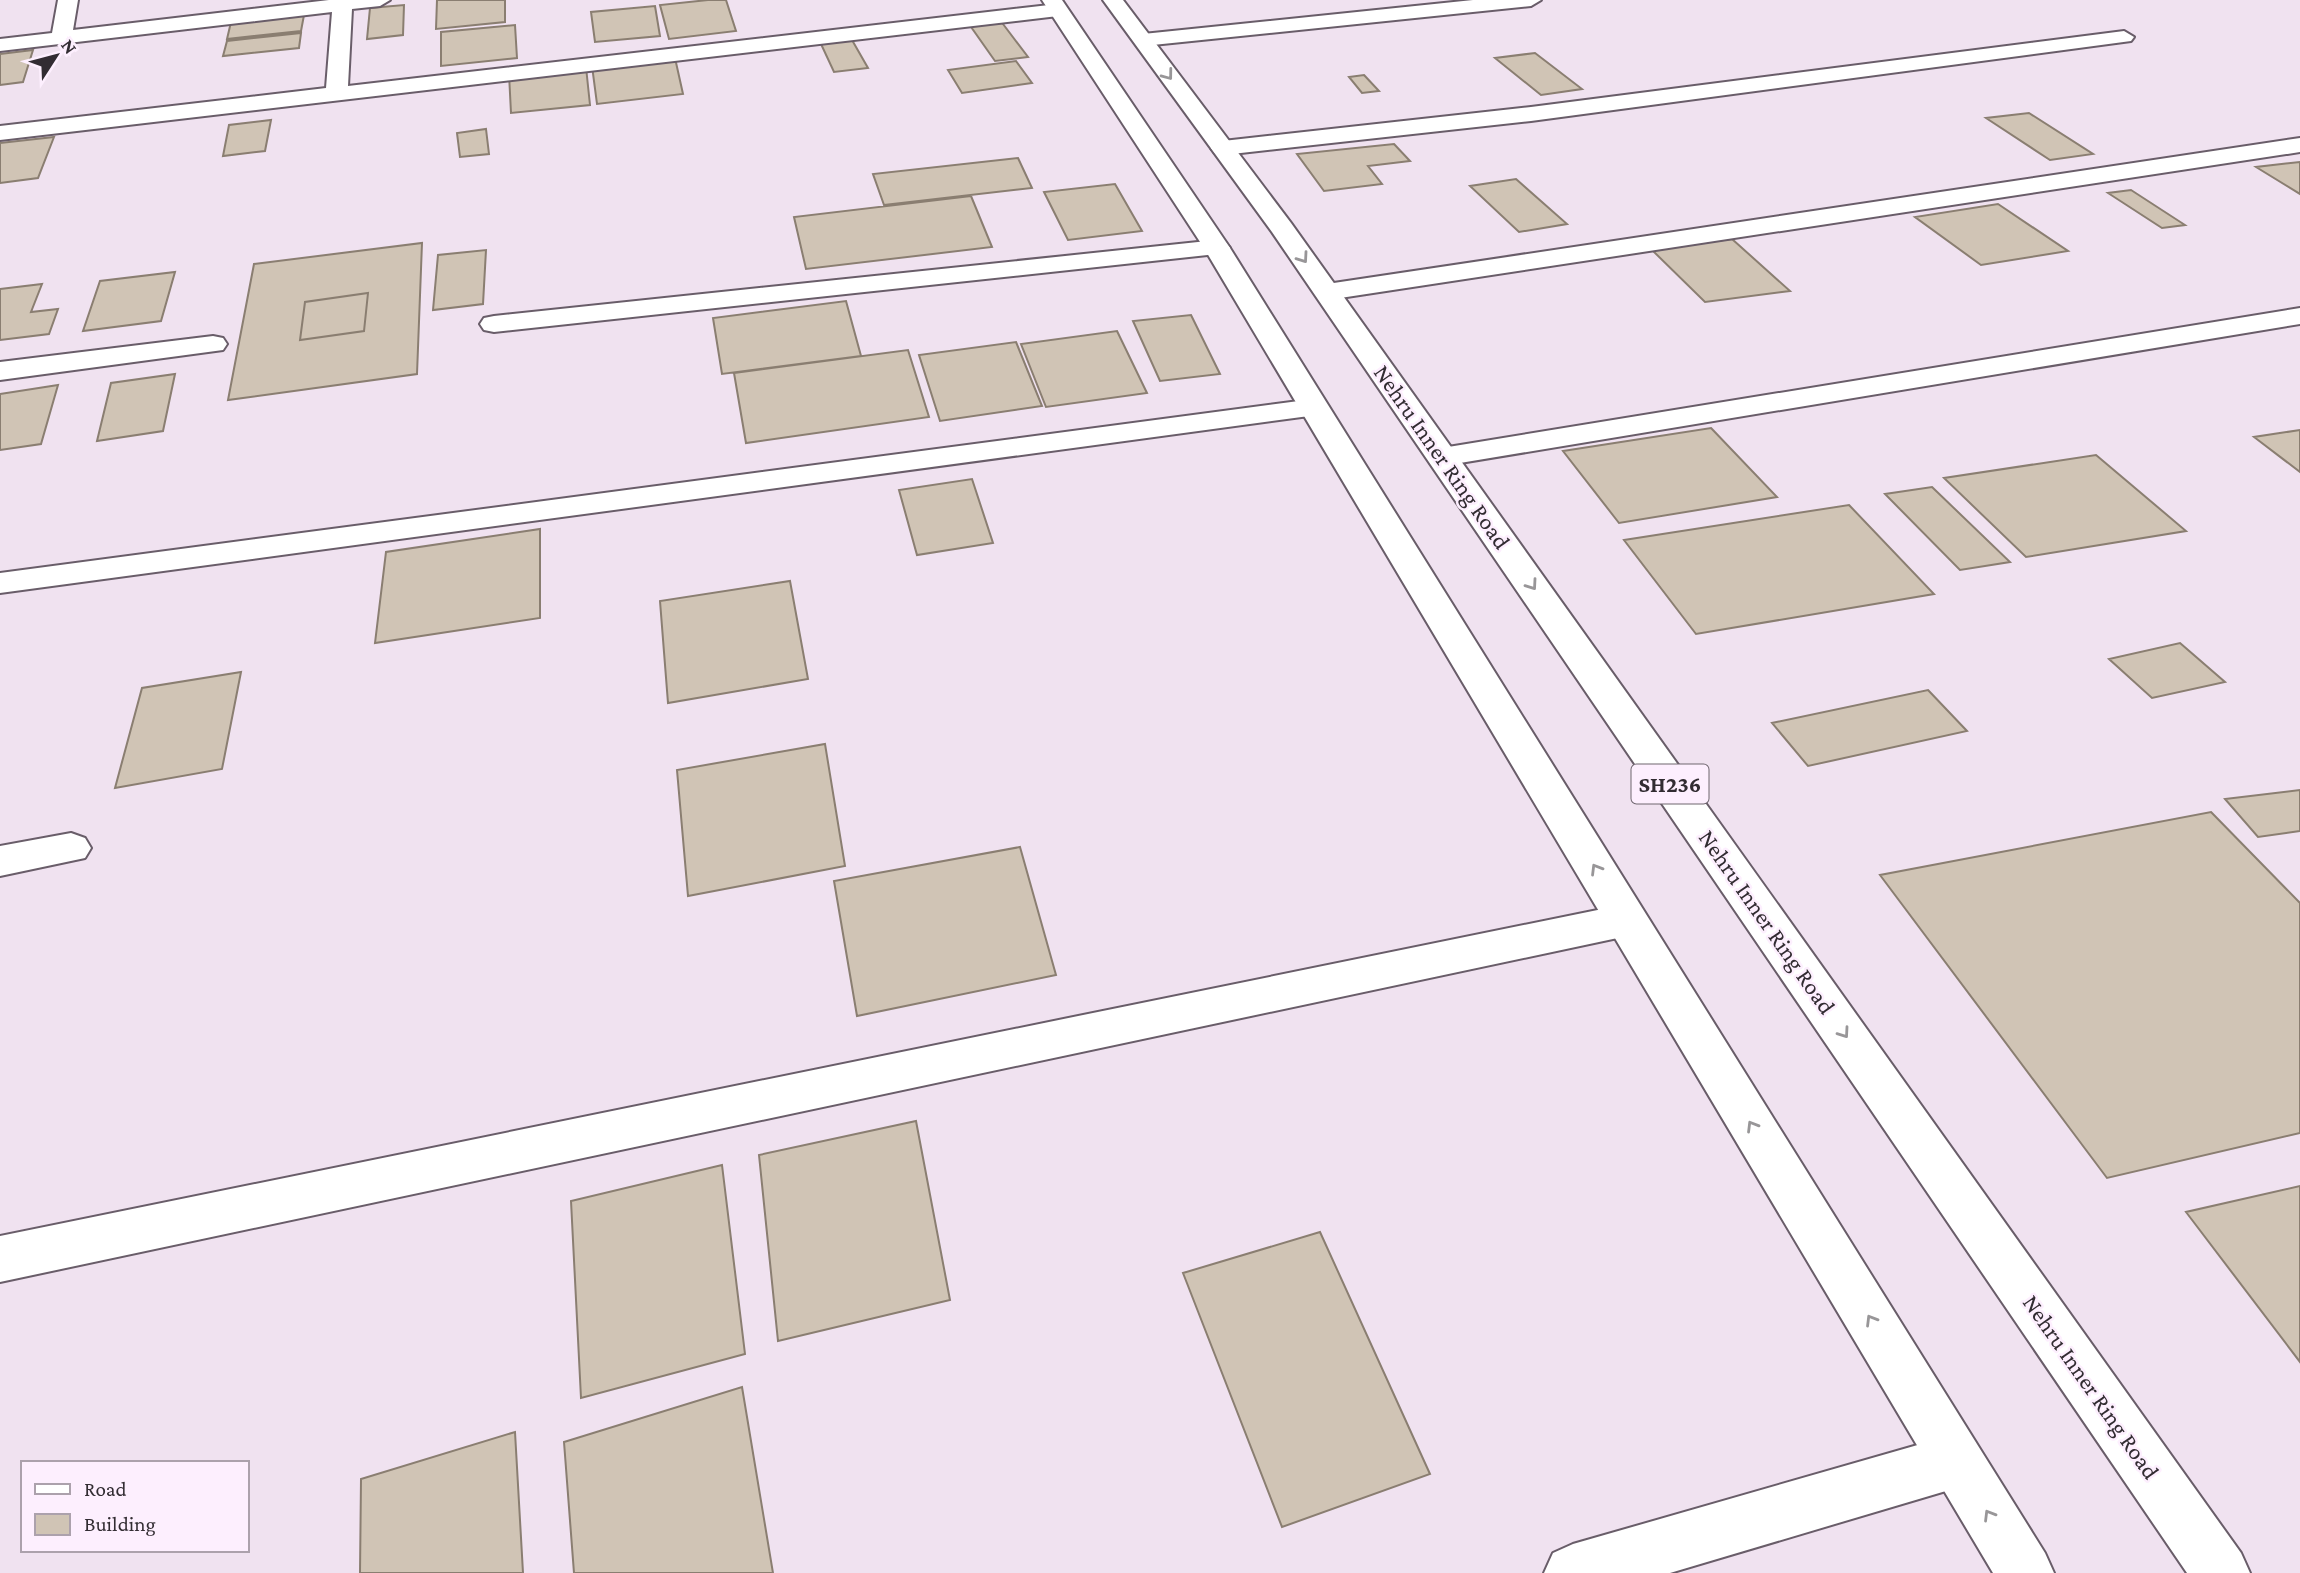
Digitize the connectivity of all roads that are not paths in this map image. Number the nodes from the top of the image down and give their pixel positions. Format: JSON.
{"nodes":[{"id":1,"x":68,"y":0,"type":"edge"},
{"id":2,"x":380,"y":0,"type":"edge"},
{"id":3,"x":1113,"y":0,"type":"edge"},
{"id":4,"x":1531,"y":0,"type":"edge"},
{"id":5,"x":342,"y":5,"type":"junction"},
{"id":6,"x":1055,"y":5,"type":"edge"},
{"id":7,"x":62,"y":37,"type":"junction"},
{"id":8,"x":2124,"y":37,"type":"dead end"},
{"id":9,"x":1143,"y":40,"type":"junction"},
{"id":10,"x":0,"y":45,"type":"edge"},
{"id":11,"x":337,"y":93,"type":"junction"},
{"id":12,"x":0,"y":133,"type":"edge"},
{"id":13,"x":2300,"y":145,"type":"edge"},
{"id":14,"x":1223,"y":148,"type":"junction"},
{"id":15,"x":1217,"y":248,"type":"junction"},
{"id":16,"x":1327,"y":292,"type":"junction"},
{"id":17,"x":2300,"y":316,"type":"edge"},
{"id":18,"x":494,"y":324,"type":"dead end"},
{"id":19,"x":213,"y":344,"type":"dead end"},
{"id":20,"x":0,"y":371,"type":"edge"},
{"id":21,"x":1314,"y":408,"type":"junction"},
{"id":22,"x":1442,"y":457,"type":"junction"},
{"id":23,"x":0,"y":583,"type":"edge"},
{"id":24,"x":71,"y":848,"type":"dead end"},
{"id":25,"x":0,"y":862,"type":"edge"},
{"id":26,"x":1627,"y":920,"type":"junction"},
{"id":27,"x":0,"y":1259,"type":"edge"},
{"id":28,"x":1956,"y":1461,"type":"junction"},
{"id":29,"x":1573,"y":1573,"type":"edge"},
{"id":30,"x":2025,"y":1573,"type":"edge"},
{"id":31,"x":2221,"y":1573,"type":"edge"}],
"edges":[{"from":1,"to":7,"type":"street"},
{"from":2,"to":5,"type":"street"},
{"from":3,"to":9,"type":"street","name":"Nehru Inner Ring Road","number":"SH236"},
{"from":4,"to":9,"type":"street"},
{"from":5,"to":7,"type":"street"},
{"from":5,"to":11,"type":"street"},
{"from":6,"to":11,"type":"street"},
{"from":6,"to":15,"type":"street"},
{"from":7,"to":10,"type":"street"},
{"from":8,"to":14,"type":"street"},
{"from":9,"to":14,"type":"street","name":"Nehru Inner Ring Road","number":"SH236","one_way":true},
{"from":11,"to":12,"type":"street"},
{"from":13,"to":16,"type":"street"},
{"from":14,"to":16,"type":"street","name":"Nehru Inner Ring Road","number":"SH236","one_way":true},
{"from":15,"to":18,"type":"street"},
{"from":15,"to":21,"type":"street"},
{"from":16,"to":22,"type":"street","name":"Nehru Inner Ring Road","number":"SH236"},
{"from":17,"to":22,"type":"street"},
{"from":19,"to":20,"type":"street"},
{"from":21,"to":23,"type":"street"},
{"from":26,"to":21,"type":"street","one_way":true},
{"from":22,"to":31,"type":"street","name":"Nehru Inner Ring Road","number":"SH236","one_way":true},
{"from":24,"to":25,"type":"street"},
{"from":26,"to":27,"type":"street"},
{"from":28,"to":26,"type":"street","one_way":true},
{"from":28,"to":29,"type":"street"},
{"from":30,"to":28,"type":"street","one_way":true}]}
